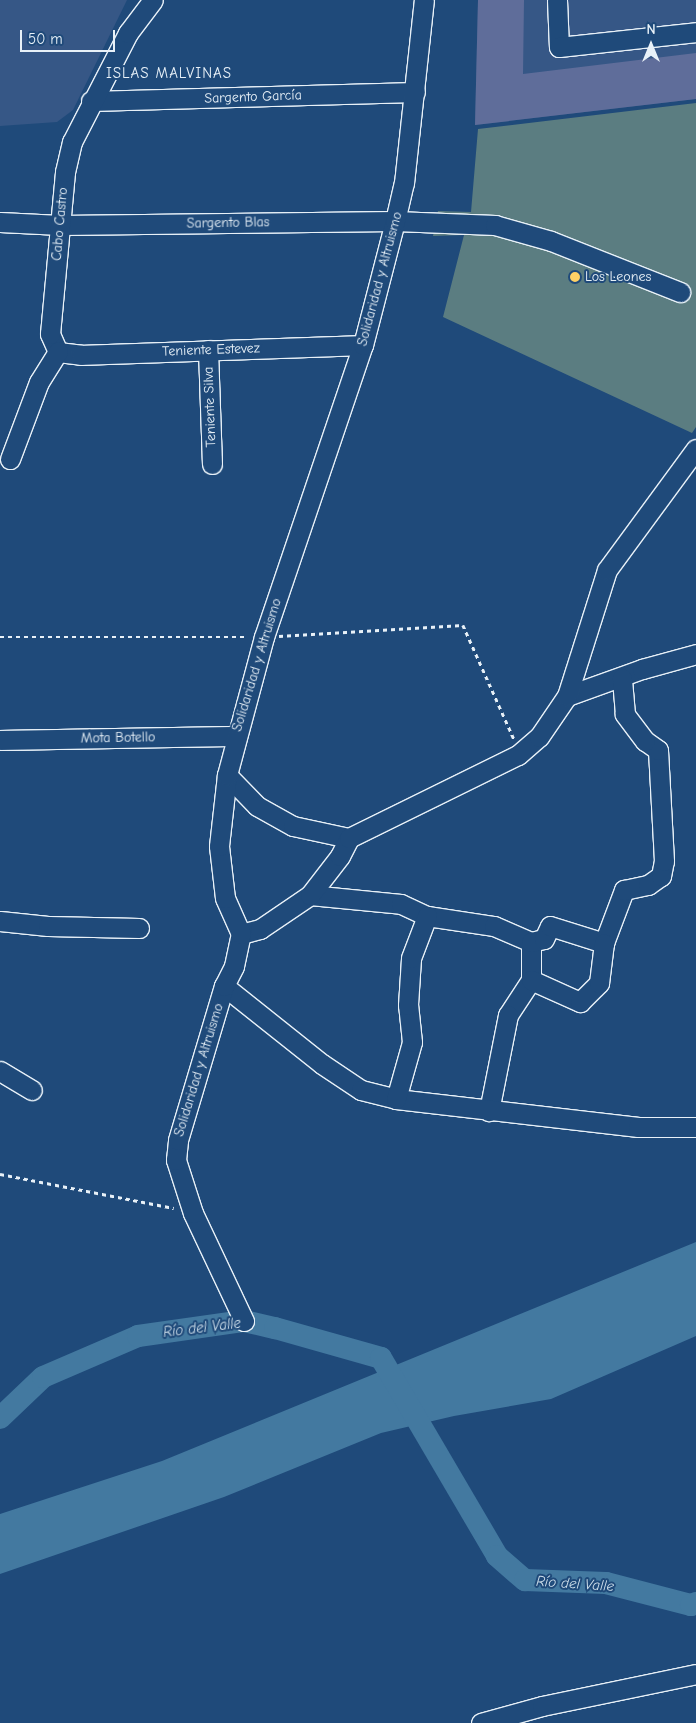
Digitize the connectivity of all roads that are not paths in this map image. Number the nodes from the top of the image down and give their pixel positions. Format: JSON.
{"nodes":[{"id":1,"x":154,"y":0,"type":"edge"},
{"id":2,"x":424,"y":0,"type":"edge"},
{"id":3,"x":557,"y":0,"type":"edge"},
{"id":4,"x":696,"y":32,"type":"edge"},
{"id":5,"x":415,"y":92,"type":"junction"},
{"id":6,"x":91,"y":101,"type":"junction"},
{"id":7,"x":0,"y":222,"type":"edge"},
{"id":8,"x":395,"y":222,"type":"junction"},
{"id":9,"x":60,"y":225,"type":"junction"},
{"id":10,"x":680,"y":292,"type":"dead end"},
{"id":11,"x":363,"y":345,"type":"junction"},
{"id":12,"x":208,"y":350,"type":"junction"},
{"id":13,"x":58,"y":352,"type":"junction"},
{"id":14,"x":696,"y":448,"type":"edge"},
{"id":15,"x":10,"y":459,"type":"dead end"},
{"id":16,"x":212,"y":464,"type":"dead end"},
{"id":17,"x":696,"y":654,"type":"edge"},
{"id":18,"x":622,"y":678,"type":"junction"},
{"id":19,"x":567,"y":696,"type":"junction"},
{"id":20,"x":236,"y":736,"type":"junction"},
{"id":21,"x":0,"y":740,"type":"edge"},
{"id":22,"x":226,"y":775,"type":"junction"},
{"id":23,"x":349,"y":838,"type":"junction"},
{"id":24,"x":310,"y":895,"type":"junction"},
{"id":25,"x":427,"y":916,"type":"junction"},
{"id":26,"x":0,"y":921,"type":"edge"},
{"id":27,"x":139,"y":928,"type":"dead end"},
{"id":28,"x":241,"y":934,"type":"junction"},
{"id":29,"x":532,"y":942,"type":"junction"},
{"id":30,"x":604,"y":943,"type":"junction"},
{"id":31,"x":531,"y":980,"type":"junction"},
{"id":32,"x":224,"y":986,"type":"junction"},
{"id":33,"x":0,"y":1071,"type":"edge"},
{"id":34,"x":32,"y":1090,"type":"dead end"},
{"id":35,"x":396,"y":1099,"type":"junction"},
{"id":36,"x":489,"y":1111,"type":"junction"},
{"id":37,"x":696,"y":1127,"type":"edge"},
{"id":38,"x":244,"y":1321,"type":"dead end"},
{"id":39,"x":696,"y":1674,"type":"edge"},
{"id":40,"x":481,"y":1723,"type":"edge"}],
"edges":[{"from":1,"to":6,"type":"street","name":"Cabo Castro"},
{"from":2,"to":5,"type":"street","name":"Solidaridad y Altruismo"},
{"from":3,"to":4,"type":"street"},
{"from":5,"to":6,"type":"street","name":"Sargento García"},
{"from":5,"to":8,"type":"street","name":"Solidaridad y Altruismo"},
{"from":6,"to":9,"type":"street","name":"Cabo Castro"},
{"from":7,"to":9,"type":"street","name":"Sargento Blas"},
{"from":8,"to":9,"type":"street","name":"Sargento Blas"},
{"from":8,"to":10,"type":"street","name":"Sargento Blas"},
{"from":8,"to":11,"type":"street","name":"Solidaridad y Altruismo"},
{"from":9,"to":13,"type":"street","name":"Cabo Castro"},
{"from":11,"to":12,"type":"street","name":"Teniente Estevez"},
{"from":11,"to":20,"type":"street","name":"Solidaridad y Altruismo"},
{"from":12,"to":13,"type":"street","name":"Teniente Estevez"},
{"from":12,"to":16,"type":"street","name":"Teniente Silva"},
{"from":13,"to":15,"type":"street"},
{"from":14,"to":19,"type":"street"},
{"from":17,"to":18,"type":"street"},
{"from":18,"to":19,"type":"street"},
{"from":18,"to":30,"type":"street"},
{"from":19,"to":23,"type":"street"},
{"from":20,"to":21,"type":"street","name":"Mota Botello"},
{"from":20,"to":22,"type":"street","name":"Solidaridad y Altruismo"},
{"from":22,"to":23,"type":"street"},
{"from":22,"to":28,"type":"street","name":"Solidaridad y Altruismo"},
{"from":23,"to":24,"type":"street"},
{"from":24,"to":25,"type":"street"},
{"from":24,"to":28,"type":"street"},
{"from":25,"to":29,"type":"street"},
{"from":25,"to":35,"type":"street"},
{"from":26,"to":27,"type":"street"},
{"from":28,"to":32,"type":"street","name":"Solidaridad y Altruismo"},
{"from":29,"to":30,"type":"street"},
{"from":29,"to":31,"type":"street"},
{"from":30,"to":31,"type":"street"},
{"from":31,"to":36,"type":"street"},
{"from":32,"to":35,"type":"street"},
{"from":32,"to":38,"type":"street","name":"Solidaridad y Altruismo"},
{"from":33,"to":34,"type":"street"},
{"from":35,"to":36,"type":"street"},
{"from":36,"to":37,"type":"street"},
{"from":39,"to":40,"type":"street"}]}
